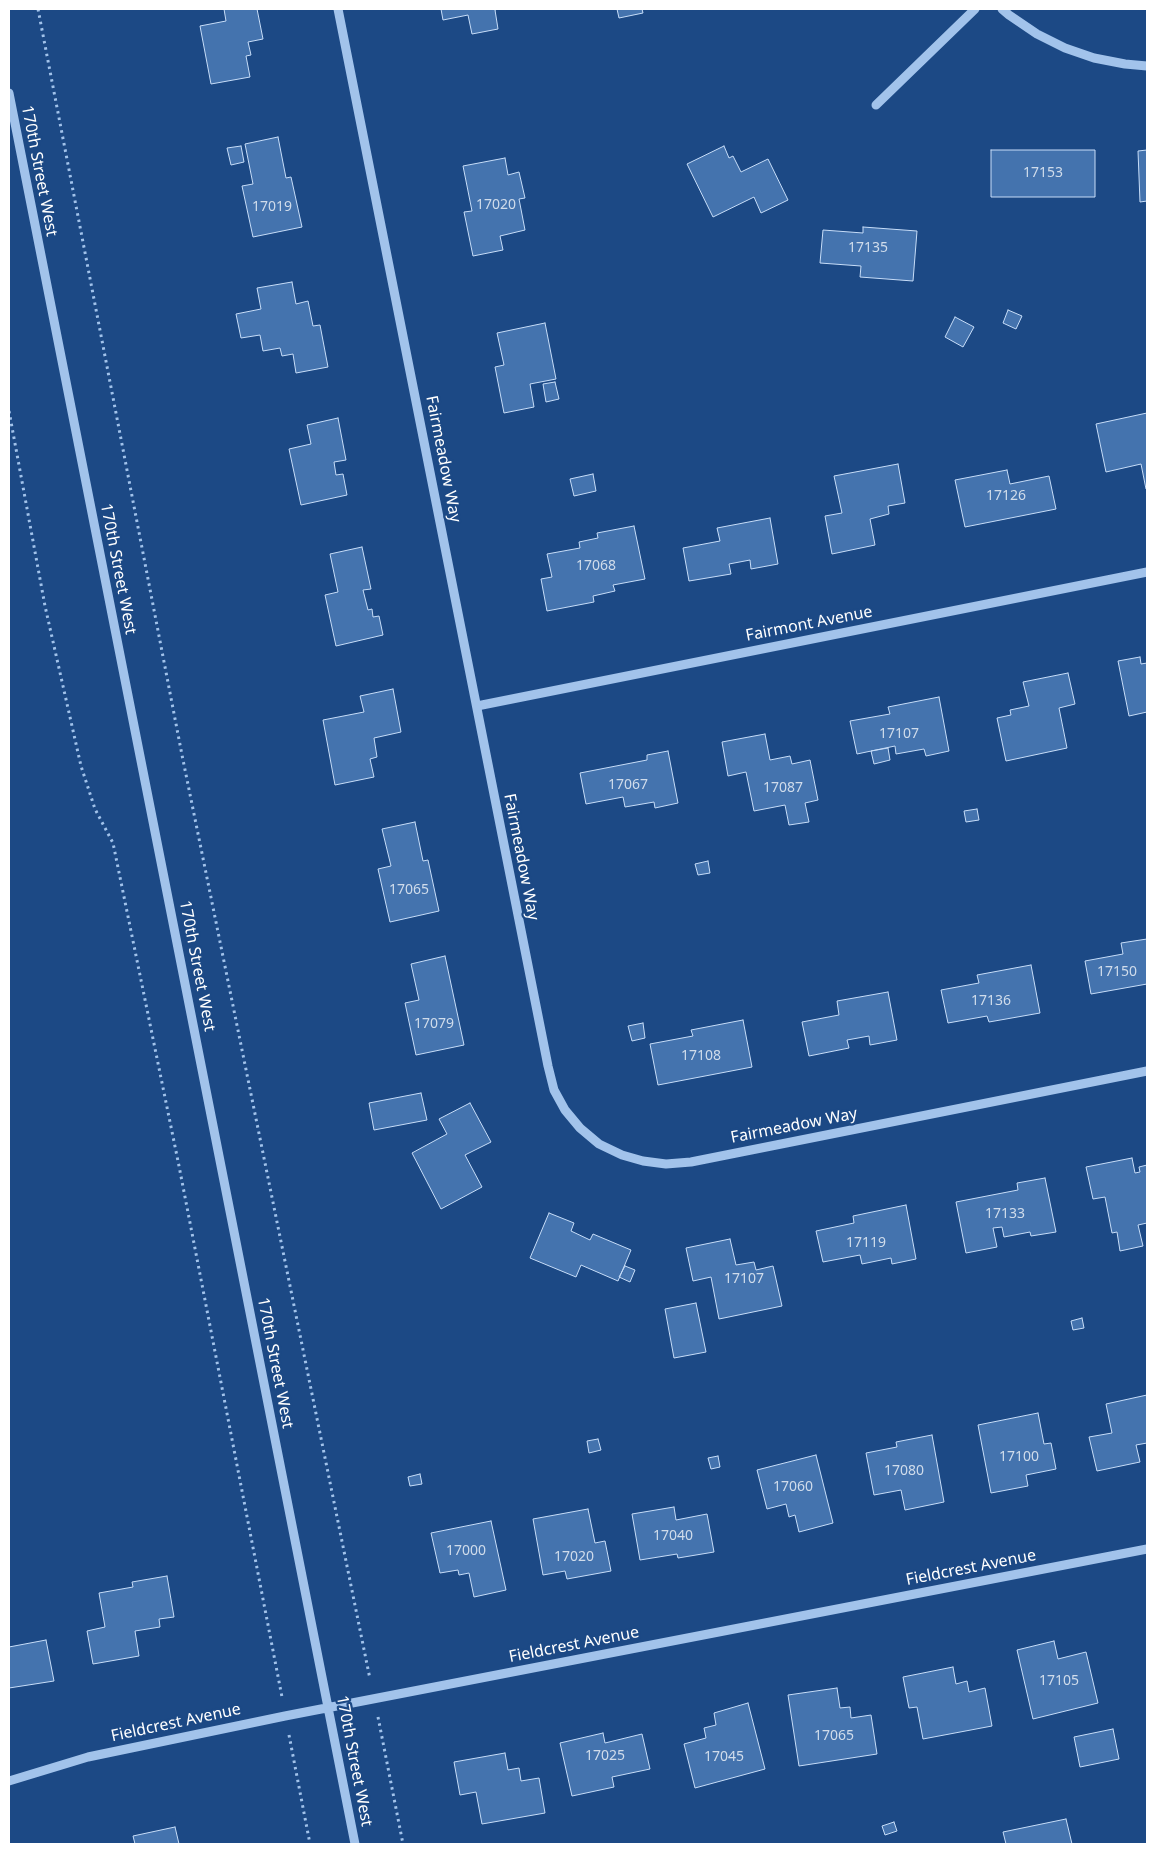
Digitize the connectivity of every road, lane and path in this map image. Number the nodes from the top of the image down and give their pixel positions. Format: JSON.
{"nodes":[{"id":1,"x":38,"y":9,"type":"edge"},
{"id":2,"x":338,"y":9,"type":"edge"},
{"id":3,"x":975,"y":9,"type":"edge"},
{"id":4,"x":1002,"y":9,"type":"edge"},
{"id":5,"x":1147,"y":66,"type":"edge"},
{"id":6,"x":9,"y":94,"type":"edge"},
{"id":7,"x":876,"y":105,"type":"dead end"},
{"id":8,"x":9,"y":411,"type":"edge"},
{"id":9,"x":1147,"y":572,"type":"edge"},
{"id":10,"x":476,"y":706,"type":"junction"},
{"id":11,"x":1147,"y":1071,"type":"edge"},
{"id":12,"x":1147,"y":1549,"type":"edge"},
{"id":13,"x":374,"y":1700,"type":"junction"},
{"id":14,"x":328,"y":1708,"type":"junction"},
{"id":15,"x":285,"y":1716,"type":"junction"},
{"id":16,"x":9,"y":1781,"type":"edge"},
{"id":17,"x":310,"y":1844,"type":"edge"},
{"id":18,"x":356,"y":1844,"type":"edge"},
{"id":19,"x":403,"y":1844,"type":"edge"}],
"edges":[{"from":1,"to":13,"type":"path"},
{"from":2,"to":10,"type":"street","name":"Fairmeadow Way"},
{"from":3,"to":7,"type":"street"},
{"from":4,"to":5,"type":"street"},
{"from":6,"to":14,"type":"street","name":"170th Street West"},
{"from":8,"to":15,"type":"path"},
{"from":9,"to":10,"type":"street","name":"Fairmont Avenue"},
{"from":10,"to":11,"type":"street","name":"Fairmeadow Way"},
{"from":12,"to":13,"type":"street","name":"Fieldcrest Avenue"},
{"from":13,"to":14,"type":"street","name":"Fieldcrest Avenue"},
{"from":13,"to":19,"type":"path"},
{"from":14,"to":15,"type":"street","name":"Fieldcrest Avenue"},
{"from":14,"to":18,"type":"street","name":"170th Street West"},
{"from":15,"to":16,"type":"street","name":"Fieldcrest Avenue"},
{"from":15,"to":17,"type":"path"}]}
